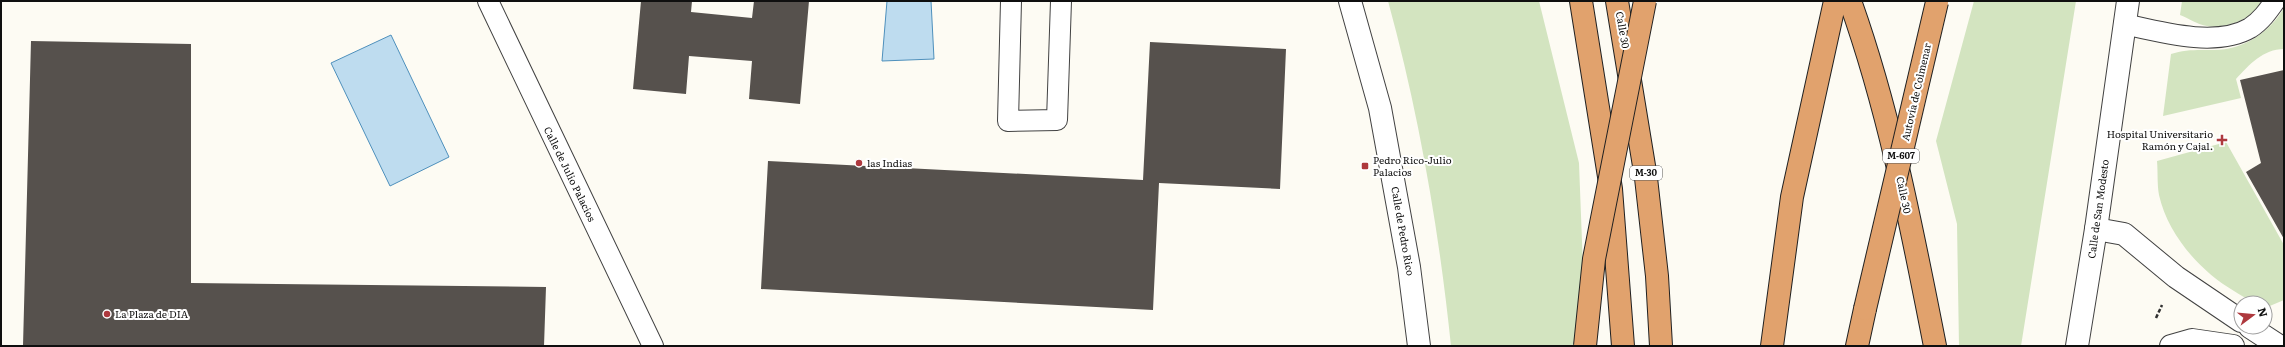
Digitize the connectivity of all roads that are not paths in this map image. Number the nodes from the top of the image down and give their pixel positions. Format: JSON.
{"nodes":[{"id":1,"x":488,"y":1,"type":"edge"},
{"id":2,"x":1011,"y":1,"type":"edge"},
{"id":3,"x":1061,"y":1,"type":"edge"},
{"id":4,"x":1350,"y":1,"type":"edge"},
{"id":5,"x":1581,"y":1,"type":"edge"},
{"id":6,"x":1617,"y":1,"type":"edge"},
{"id":7,"x":1645,"y":1,"type":"edge"},
{"id":8,"x":1835,"y":1,"type":"edge"},
{"id":9,"x":1850,"y":1,"type":"edge"},
{"id":10,"x":1937,"y":1,"type":"edge"},
{"id":11,"x":2128,"y":1,"type":"edge"},
{"id":12,"x":2275,"y":1,"type":"edge"},
{"id":13,"x":2124,"y":24,"type":"junction"},
{"id":14,"x":2096,"y":228,"type":"junction"},
{"id":15,"x":2233,"y":316,"type":"edge"},
{"id":16,"x":2262,"y":335,"type":"edge"},
{"id":17,"x":653,"y":346,"type":"edge"},
{"id":18,"x":1419,"y":346,"type":"edge"},
{"id":19,"x":1585,"y":346,"type":"edge"},
{"id":20,"x":1623,"y":346,"type":"edge"},
{"id":21,"x":1661,"y":346,"type":"edge"},
{"id":22,"x":1772,"y":346,"type":"edge"},
{"id":23,"x":1857,"y":346,"type":"edge"},
{"id":24,"x":1935,"y":346,"type":"edge"},
{"id":25,"x":2077,"y":346,"type":"edge"},
{"id":26,"x":2171,"y":346,"type":"edge"},
{"id":27,"x":2233,"y":346,"type":"edge"},
{"id":28,"x":2278,"y":346,"type":"edge"}],
"edges":[{"from":1,"to":17,"type":"lane","name":"Calle de Julio Palacios"},
{"from":2,"to":3,"type":"lane"},
{"from":4,"to":18,"type":"street","name":"Calle de Pedro Rico"},
{"from":5,"to":20,"type":"highway"},
{"from":6,"to":21,"type":"highway","name":"Calle 30","number":"M-30"},
{"from":7,"to":19,"type":"highway","bridge":true},
{"from":8,"to":22,"type":"highway"},
{"from":9,"to":24,"type":"highway","name":"Calle 30"},
{"from":10,"to":23,"type":"highway","name":"Autovía de Colmenar","number":"M-607","bridge":true},
{"from":11,"to":13,"type":"street","name":"Calle de San Modesto"},
{"from":12,"to":13,"type":"lane"},
{"from":13,"to":14,"type":"street","name":"Calle de San Modesto"},
{"from":14,"to":15,"type":"street"},
{"from":14,"to":25,"type":"street","name":"Calle de San Modesto"},
{"from":16,"to":28,"type":"street"},
{"from":26,"to":27,"type":"street"}]}
